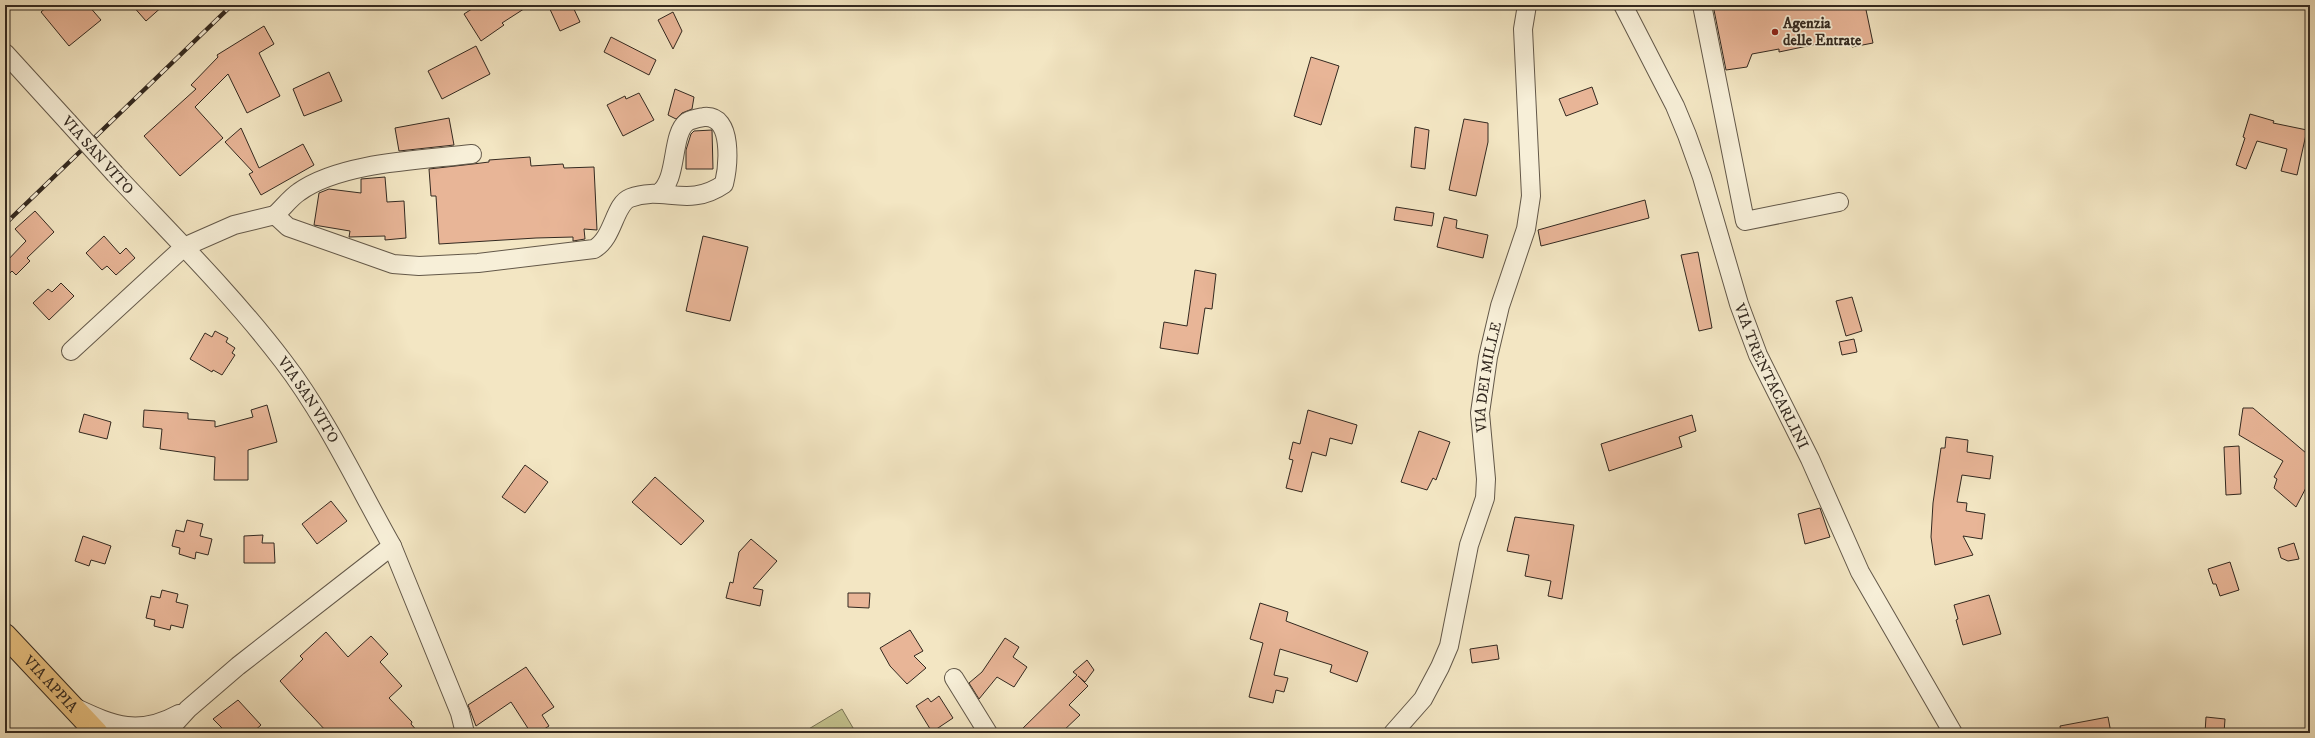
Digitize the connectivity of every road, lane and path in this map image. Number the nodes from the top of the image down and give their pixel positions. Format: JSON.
{"nodes":[{"id":1,"x":1527,"y":5,"type":"edge"},
{"id":2,"x":1623,"y":5,"type":"edge"},
{"id":3,"x":1702,"y":5,"type":"edge"},
{"id":4,"x":5,"y":53,"type":"edge"},
{"id":5,"x":472,"y":154,"type":"dead end"},
{"id":6,"x":658,"y":194,"type":"junction"},
{"id":7,"x":1839,"y":202,"type":"dead end"},
{"id":8,"x":275,"y":215,"type":"junction"},
{"id":9,"x":184,"y":247,"type":"junction"},
{"id":10,"x":72,"y":352,"type":"dead end"},
{"id":11,"x":392,"y":546,"type":"junction"},
{"id":12,"x":5,"y":636,"type":"edge"},
{"id":13,"x":954,"y":678,"type":"dead end"},
{"id":14,"x":71,"y":706,"type":"junction"},
{"id":15,"x":188,"y":709,"type":"junction"},
{"id":16,"x":129,"y":730,"type":"edge"},
{"id":17,"x":97,"y":733,"type":"edge"},
{"id":18,"x":166,"y":733,"type":"edge"},
{"id":19,"x":465,"y":733,"type":"edge"},
{"id":20,"x":988,"y":733,"type":"edge"},
{"id":21,"x":1393,"y":733,"type":"edge"},
{"id":22,"x":1952,"y":733,"type":"edge"}],
"edges":[{"from":1,"to":21,"type":"street","name":"VIA DEI MILLE"},
{"from":2,"to":22,"type":"street","name":"VIA TRENTACARLINI"},
{"from":3,"to":7,"type":"street"},
{"from":4,"to":9,"type":"street","name":"VIA SAN VITO","bridge":true},
{"from":5,"to":8,"type":"street"},
{"from":6,"to":6,"type":"street"},
{"from":6,"to":8,"type":"street"},
{"from":8,"to":9,"type":"street"},
{"from":9,"to":10,"type":"street"},
{"from":9,"to":11,"type":"street","name":"VIA SAN VITO"},
{"from":11,"to":15,"type":"street"},
{"from":11,"to":19,"type":"street","name":"VIA SAN VITO"},
{"from":12,"to":14,"type":"main road","name":"VIA APPIA"},
{"from":13,"to":20,"type":"street"},
{"from":14,"to":16,"type":"street"},
{"from":14,"to":17,"type":"main road","name":"VIA APPIA"},
{"from":15,"to":16,"type":"street"},
{"from":15,"to":18,"type":"street"}]}
